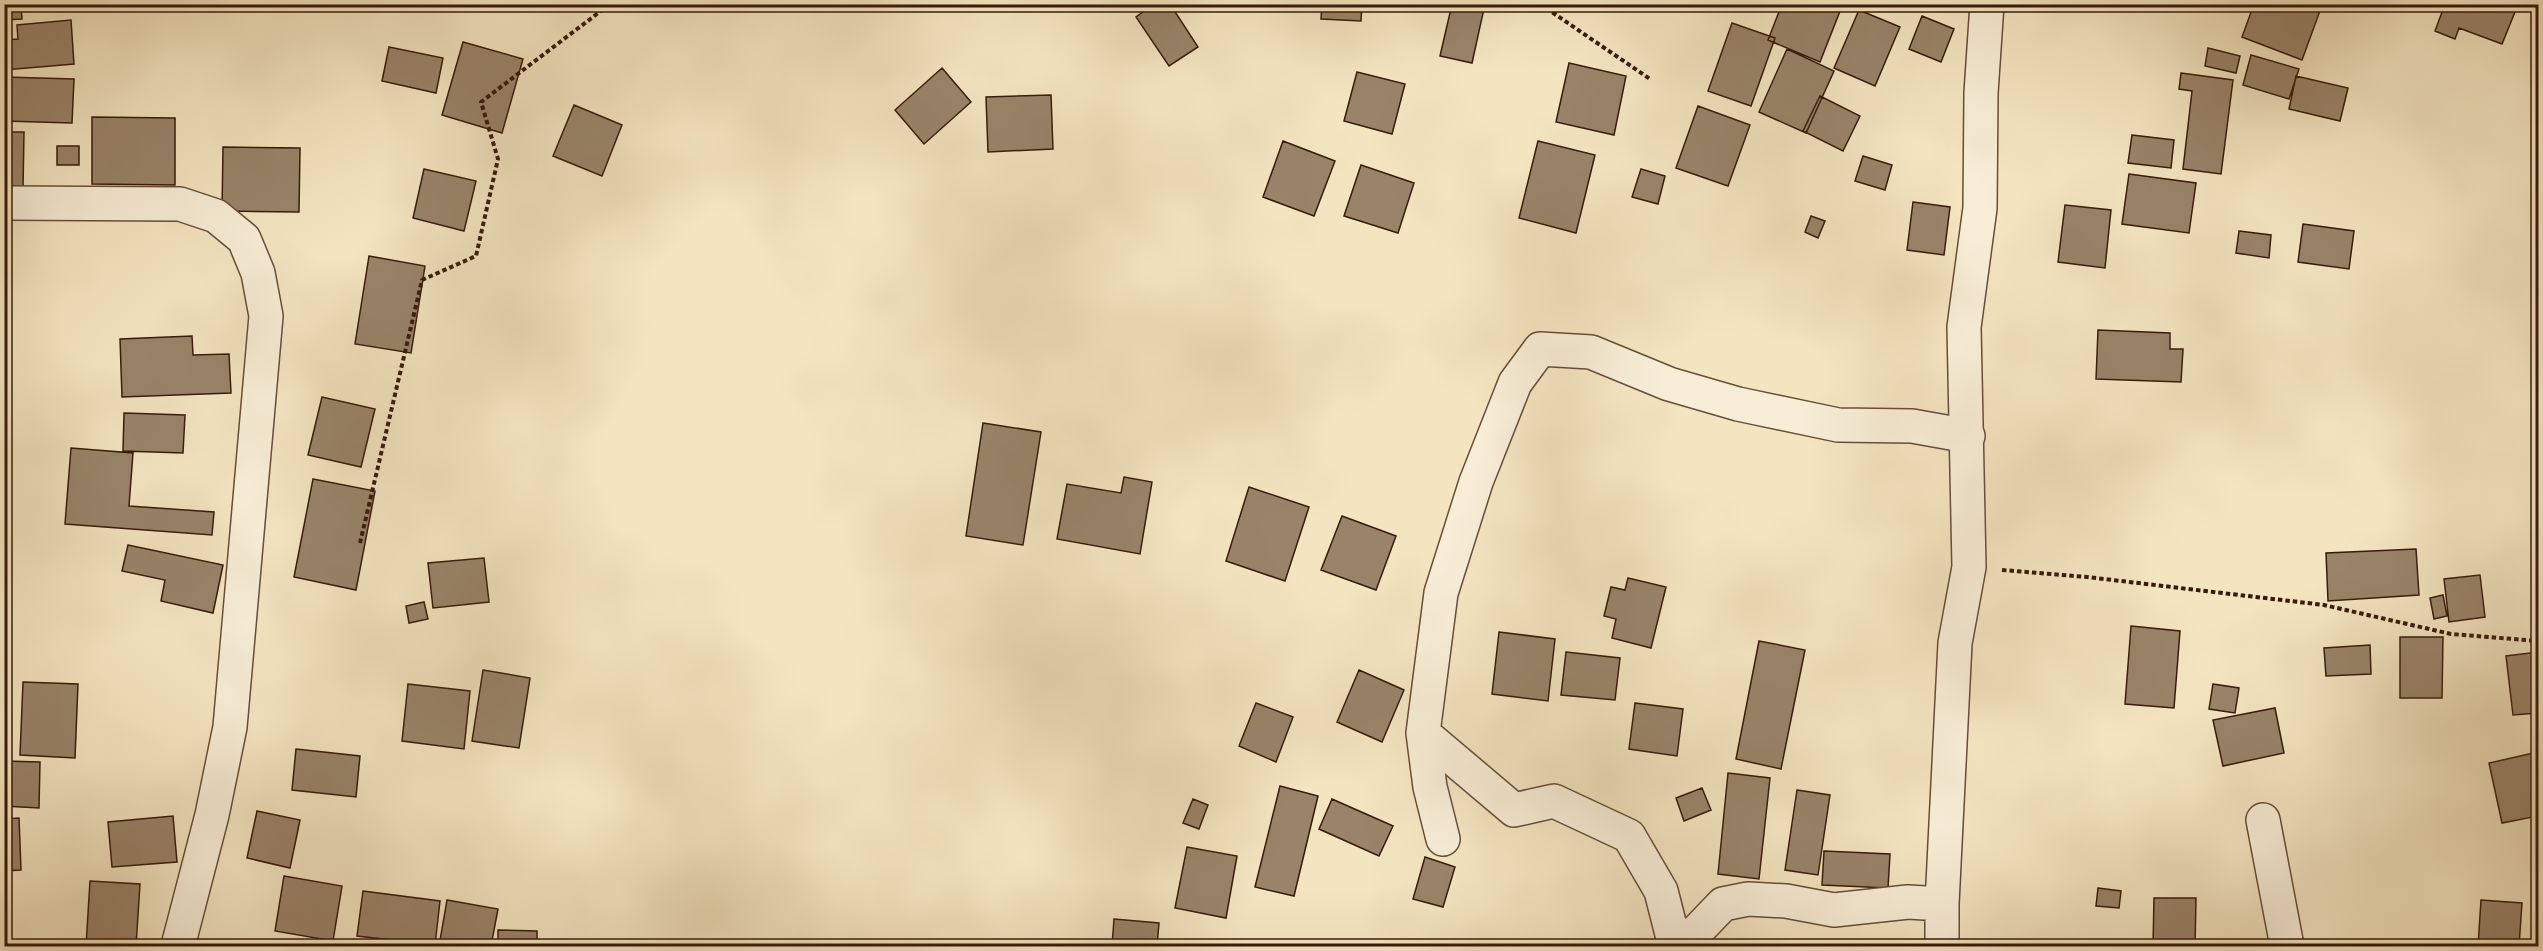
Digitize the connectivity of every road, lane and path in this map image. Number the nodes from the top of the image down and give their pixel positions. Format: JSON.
{"nodes":[{"id":1,"x":610,"y":4,"type":"edge"},
{"id":2,"x":1540,"y":4,"type":"edge"},
{"id":3,"x":1986,"y":4,"type":"edge"},
{"id":4,"x":1650,"y":79,"type":"dead end"},
{"id":5,"x":4,"y":203,"type":"edge"},
{"id":6,"x":1968,"y":436,"type":"junction"},
{"id":7,"x":360,"y":543,"type":"dead end"},
{"id":8,"x":1969,"y":567,"type":"junction"},
{"id":9,"x":2538,"y":641,"type":"edge"},
{"id":10,"x":1423,"y":733,"type":"junction"},
{"id":11,"x":2263,"y":820,"type":"dead end"},
{"id":12,"x":1443,"y":839,"type":"dead end"},
{"id":13,"x":1942,"y":904,"type":"junction"},
{"id":14,"x":178,"y":946,"type":"edge"},
{"id":15,"x":1676,"y":946,"type":"edge"},
{"id":16,"x":1942,"y":946,"type":"edge"},
{"id":17,"x":2287,"y":946,"type":"edge"}],
"edges":[{"from":1,"to":7,"type":"path"},
{"from":2,"to":4,"type":"path"},
{"from":3,"to":6,"type":"street"},
{"from":5,"to":14,"type":"street"},
{"from":6,"to":8,"type":"street"},
{"from":6,"to":10,"type":"street"},
{"from":8,"to":9,"type":"path"},
{"from":8,"to":13,"type":"street"},
{"from":10,"to":12,"type":"street"},
{"from":10,"to":15,"type":"street"},
{"from":11,"to":17,"type":"street"},
{"from":13,"to":15,"type":"street"},
{"from":13,"to":16,"type":"street"}]}
